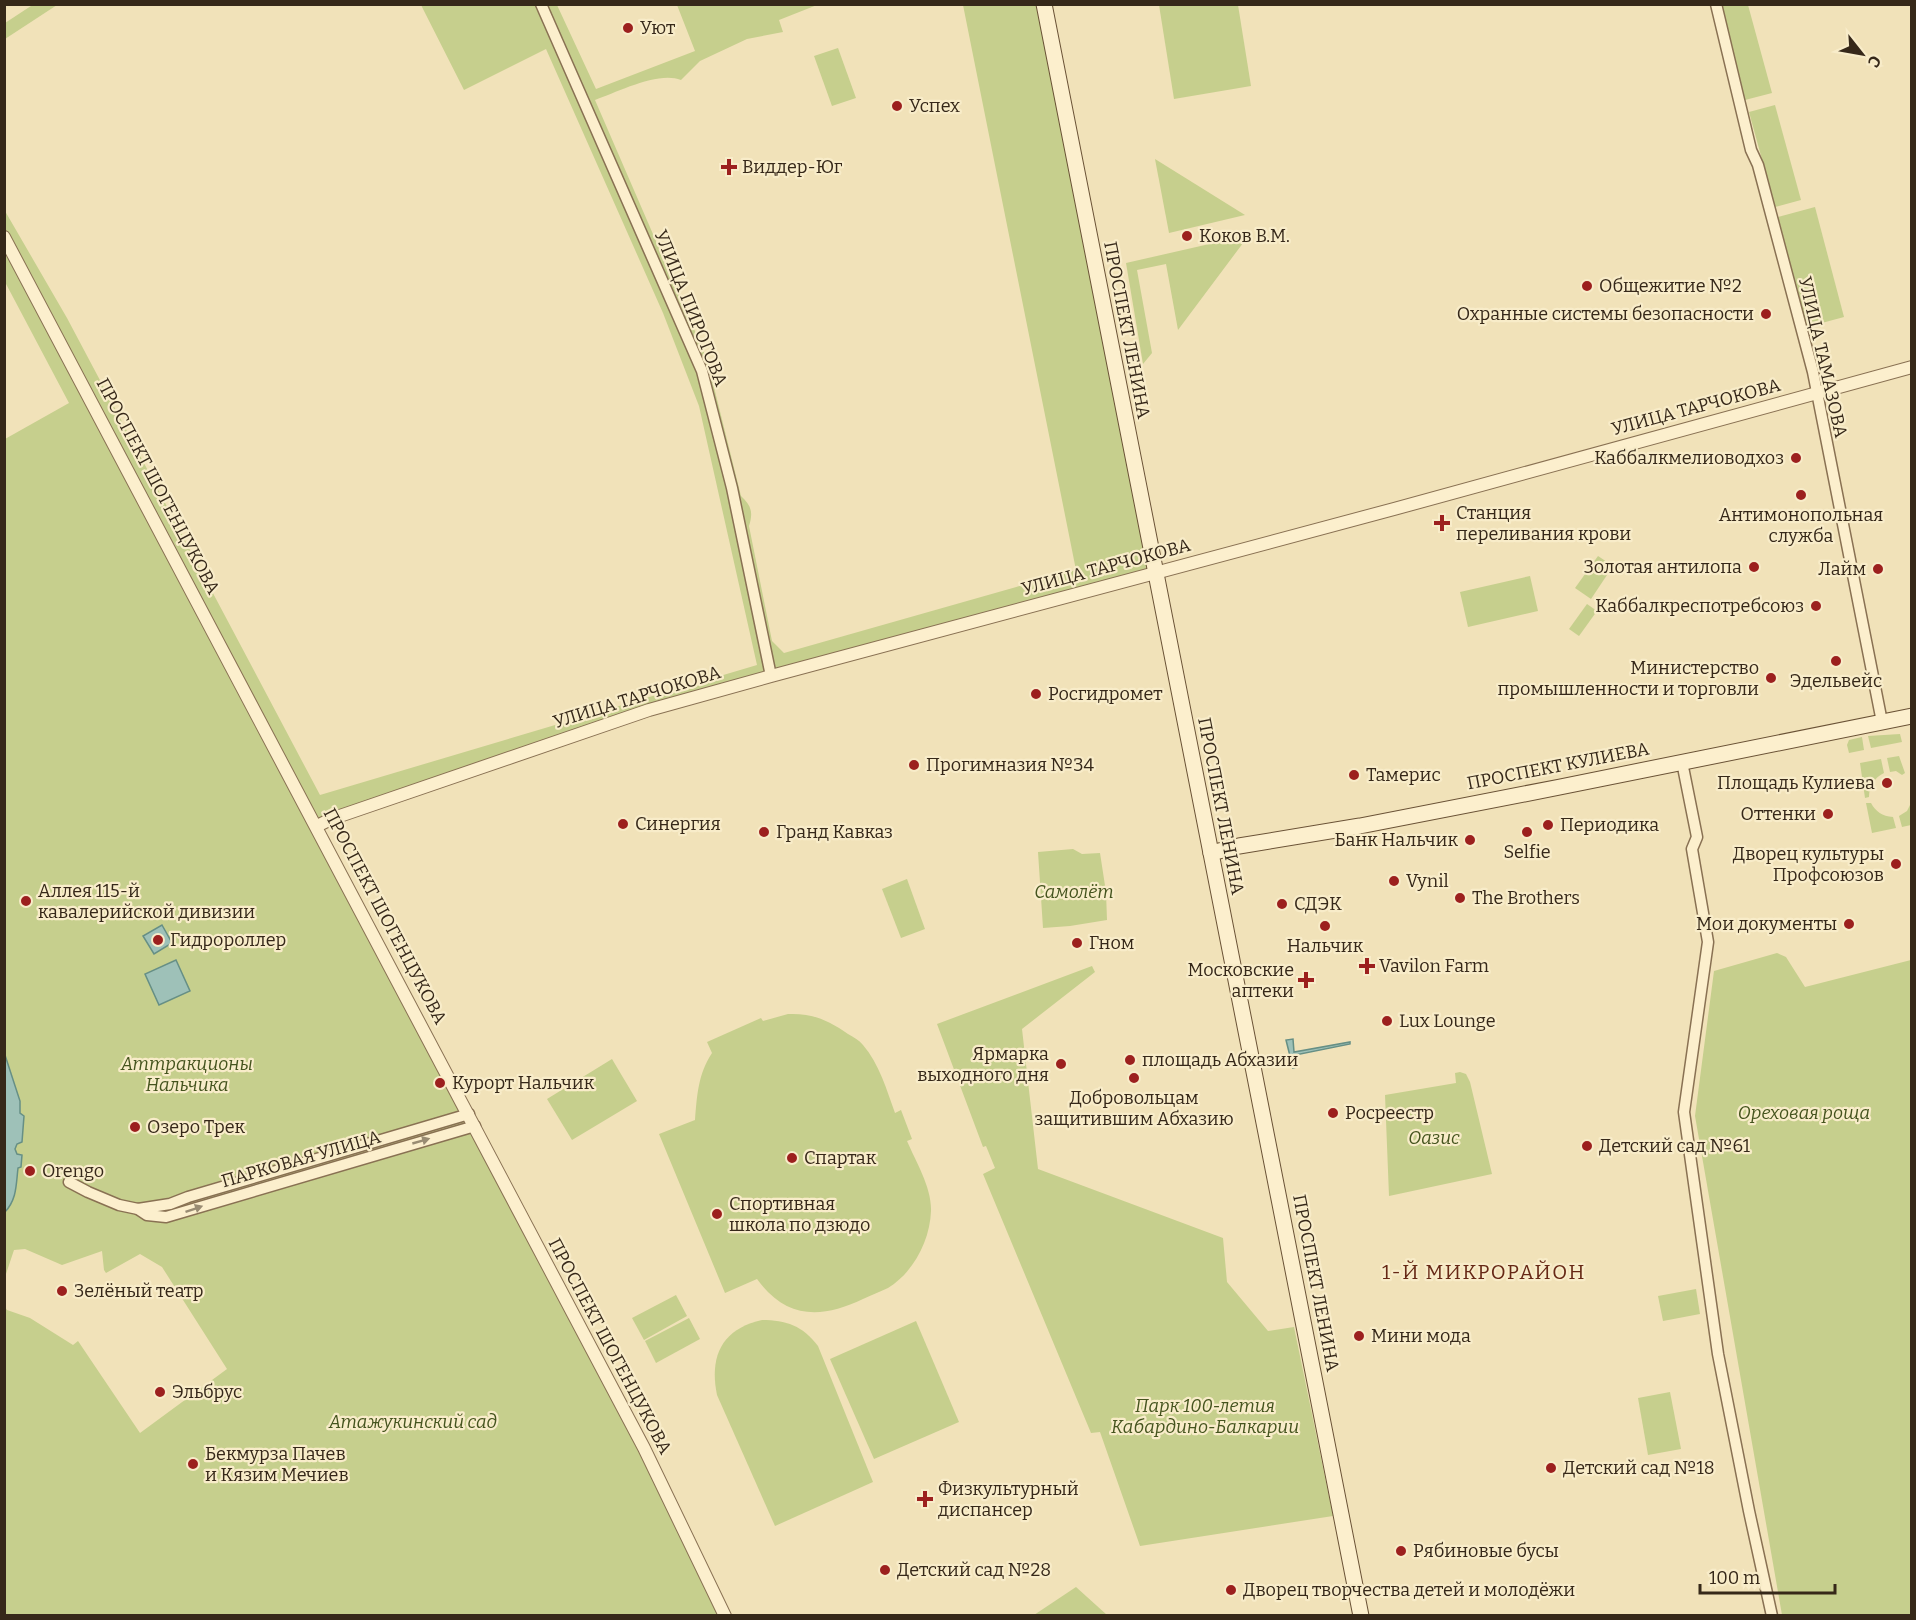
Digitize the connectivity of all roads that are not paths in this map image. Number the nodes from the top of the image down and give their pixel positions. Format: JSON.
{"nodes":[{"id":1,"x":541,"y":4,"type":"edge"},
{"id":2,"x":1044,"y":4,"type":"edge"},
{"id":3,"x":1716,"y":4,"type":"edge"},
{"id":4,"x":4,"y":237,"type":"edge"},
{"id":5,"x":1911,"y":367,"type":"edge"},
{"id":6,"x":1816,"y":393,"type":"junction"},
{"id":7,"x":1156,"y":573,"type":"junction"},
{"id":8,"x":771,"y":675,"type":"junction"},
{"id":9,"x":1911,"y":716,"type":"edge"},
{"id":10,"x":1882,"y":722,"type":"junction"},
{"id":11,"x":1682,"y":762,"type":"junction"},
{"id":12,"x":317,"y":826,"type":"junction"},
{"id":13,"x":1211,"y":853,"type":"junction"},
{"id":14,"x":472,"y":1120,"type":"junction"},
{"id":15,"x":69,"y":1182,"type":"dead end"},
{"id":16,"x":725,"y":1616,"type":"edge"},
{"id":17,"x":1361,"y":1616,"type":"edge"},
{"id":18,"x":1772,"y":1616,"type":"edge"}],
"edges":[{"from":1,"to":8,"type":"street","name":"УЛИЦА ПИРОГОВА"},
{"from":2,"to":7,"type":"main road","name":"ПРОСПЕКТ ЛЕНИНА"},
{"from":3,"to":6,"type":"street","name":"УЛИЦА ТАМАЗОВА"},
{"from":4,"to":12,"type":"street","name":"ПРОСПЕКТ ШОГЕНЦУКОВА"},
{"from":5,"to":6,"type":"street","name":"УЛИЦА ТАРЧОКОВА"},
{"from":6,"to":7,"type":"street","name":"УЛИЦА ТАРЧОКОВА"},
{"from":6,"to":10,"type":"street","name":"УЛИЦА ТАМАЗОВА"},
{"from":7,"to":8,"type":"street","name":"УЛИЦА ТАРЧОКОВА"},
{"from":7,"to":13,"type":"main road","name":"ПРОСПЕКТ ЛЕНИНА"},
{"from":8,"to":12,"type":"street","name":"УЛИЦА ТАРЧОКОВА"},
{"from":9,"to":10,"type":"main road","name":"ПРОСПЕКТ КУЛИЕВА"},
{"from":10,"to":11,"type":"main road","name":"ПРОСПЕКТ КУЛИЕВА"},
{"from":11,"to":13,"type":"main road","name":"ПРОСПЕКТ КУЛИЕВА"},
{"from":11,"to":18,"type":"street"},
{"from":12,"to":14,"type":"street","name":"ПРОСПЕКТ ШОГЕНЦУКОВА"},
{"from":13,"to":17,"type":"main road","name":"ПРОСПЕКТ ЛЕНИНА"},
{"from":14,"to":15,"type":"street","name":"ПАРКОВАЯ УЛИЦА"},
{"from":14,"to":16,"type":"street","name":"ПРОСПЕКТ ШОГЕНЦУКОВА"}]}
